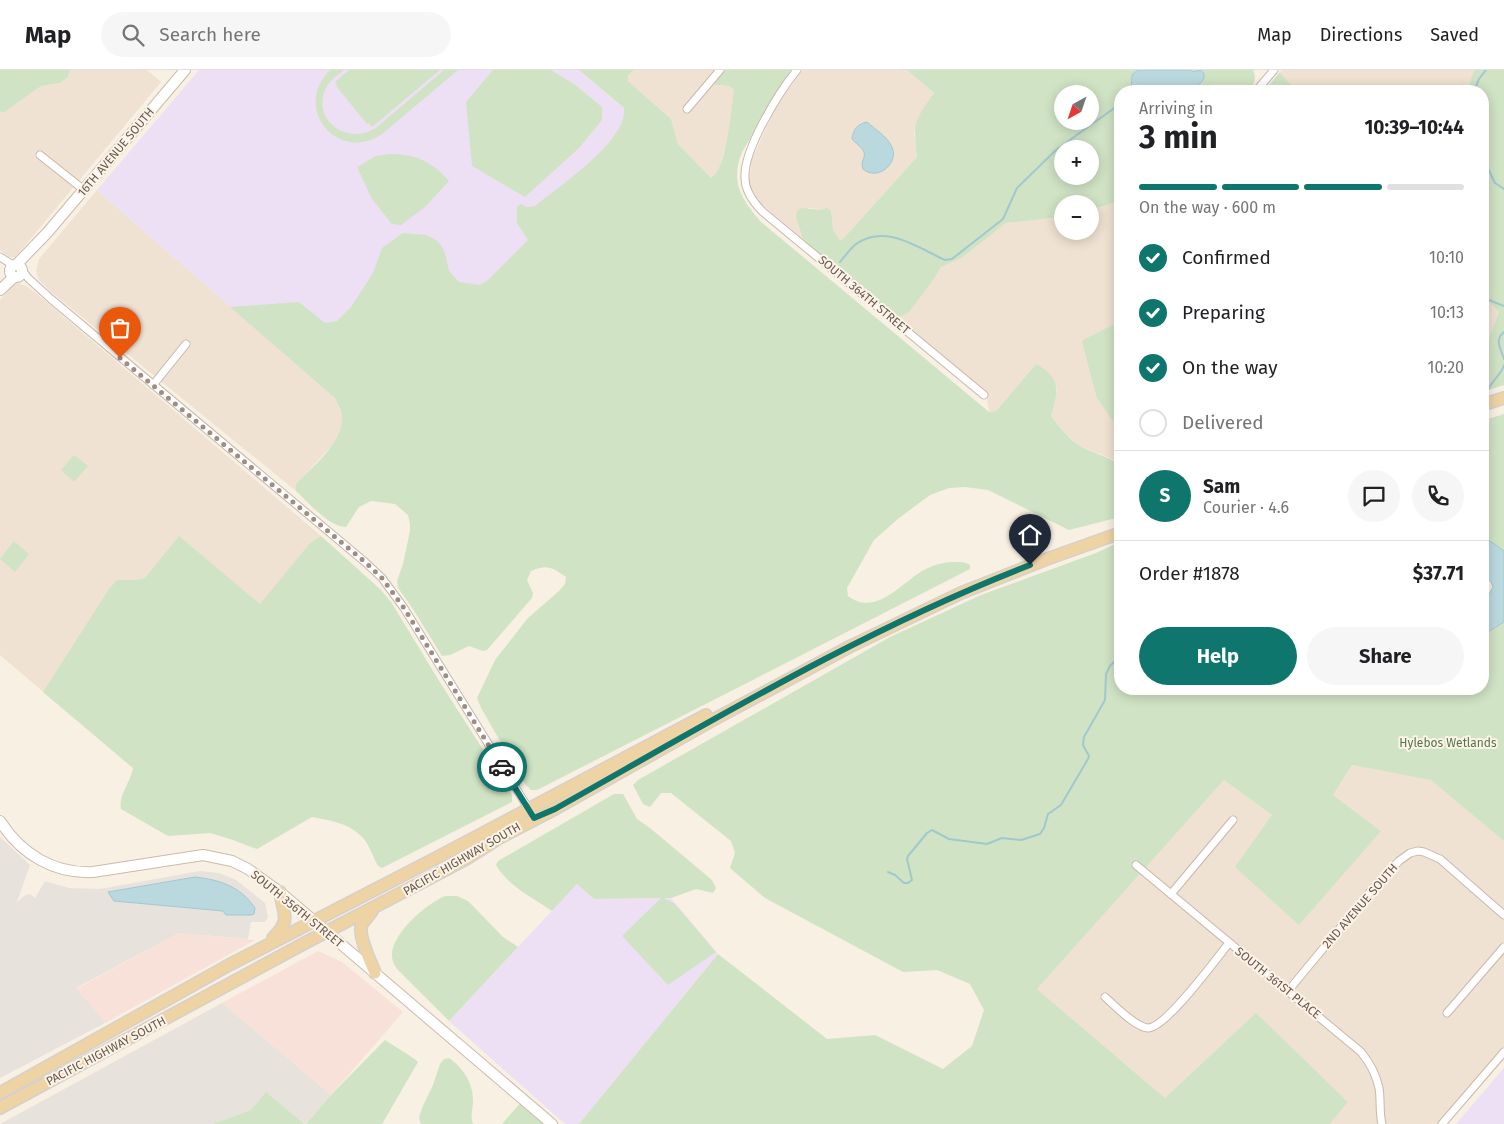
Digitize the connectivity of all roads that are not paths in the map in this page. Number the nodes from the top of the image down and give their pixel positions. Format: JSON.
{"nodes":[{"id":1,"x":185,"y":70,"type":"edge"},
{"id":2,"x":720,"y":70,"type":"edge"},
{"id":3,"x":797,"y":70,"type":"edge"},
{"id":4,"x":1274,"y":70,"type":"edge"},
{"id":5,"x":1261,"y":85,"type":"edge"},
{"id":6,"x":687,"y":110,"type":"dead end"},
{"id":7,"x":40,"y":155,"type":"dead end"},
{"id":8,"x":84,"y":190,"type":"junction"},
{"id":9,"x":0,"y":259,"type":"edge"},
{"id":10,"x":16,"y":271,"type":"junction"},
{"id":11,"x":0,"y":289,"type":"edge"},
{"id":12,"x":186,"y":344,"type":"dead end"},
{"id":13,"x":153,"y":385,"type":"junction"},
{"id":14,"x":984,"y":395,"type":"dead end"},
{"id":15,"x":1504,"y":398,"type":"edge"},
{"id":16,"x":1489,"y":403,"type":"edge"},
{"id":17,"x":1504,"y":406,"type":"edge"},
{"id":18,"x":1489,"y":411,"type":"edge"},
{"id":19,"x":1114,"y":527,"type":"edge"},
{"id":20,"x":1114,"y":535,"type":"edge"},
{"id":21,"x":531,"y":813,"type":"junction"},
{"id":22,"x":1233,"y":820,"type":"dead end"},
{"id":23,"x":0,"y":821,"type":"edge"},
{"id":24,"x":1136,"y":865,"type":"dead end"},
{"id":25,"x":280,"y":892,"type":"junction"},
{"id":26,"x":1171,"y":894,"type":"junction"},
{"id":27,"x":379,"y":905,"type":"junction"},
{"id":28,"x":1504,"y":915,"type":"edge"},
{"id":29,"x":313,"y":922,"type":"junction"},
{"id":30,"x":326,"y":933,"type":"junction"},
{"id":31,"x":1229,"y":943,"type":"junction"},
{"id":32,"x":264,"y":947,"type":"junction"},
{"id":33,"x":1504,"y":947,"type":"edge"},
{"id":34,"x":375,"y":974,"type":"junction"},
{"id":35,"x":1288,"y":991,"type":"junction"},
{"id":36,"x":1104,"y":997,"type":"dead end"},
{"id":37,"x":1447,"y":1013,"type":"dead end"},
{"id":38,"x":1504,"y":1052,"type":"edge"},
{"id":39,"x":0,"y":1093,"type":"edge"},
{"id":40,"x":0,"y":1108,"type":"edge"},
{"id":41,"x":552,"y":1124,"type":"edge"},
{"id":42,"x":1382,"y":1124,"type":"edge"},
{"id":43,"x":1442,"y":1124,"type":"edge"}],
"edges":[{"from":1,"to":8,"type":"main road","name":"16TH AVENUE SOUTH"},
{"from":2,"to":6,"type":"street"},
{"from":3,"to":14,"type":"street","name":"SOUTH 364TH STREET"},
{"from":4,"to":5,"type":"street"},
{"from":7,"to":8,"type":"street"},
{"from":8,"to":10,"type":"main road","name":"16TH AVENUE SOUTH"},
{"from":9,"to":10,"type":"street"},
{"from":10,"to":11,"type":"main road","name":"16TH AVENUE SOUTH"},
{"from":10,"to":13,"type":"street"},
{"from":12,"to":13,"type":"street"},
{"from":13,"to":21,"type":"street"},
{"from":15,"to":16,"type":"main road"},
{"from":17,"to":18,"type":"main road"},
{"from":19,"to":21,"type":"main road","name":"PACIFIC HIGHWAY SOUTH"},
{"from":20,"to":21,"type":"main road","name":"PACIFIC HIGHWAY SOUTH"},
{"from":21,"to":27,"type":"main road","name":"PACIFIC HIGHWAY SOUTH"},
{"from":21,"to":29,"type":"main road","name":"PACIFIC HIGHWAY SOUTH"},
{"from":22,"to":26,"type":"street"},
{"from":23,"to":25,"type":"main road","name":"SOUTH 356TH STREET"},
{"from":24,"to":26,"type":"street","name":"SOUTH 361ST PLACE"},
{"from":25,"to":29,"type":"main road","name":"SOUTH 356TH STREET"},
{"from":25,"to":32,"type":"main road"},
{"from":26,"to":31,"type":"street","name":"SOUTH 361ST PLACE"},
{"from":27,"to":30,"type":"main road","name":"PACIFIC HIGHWAY SOUTH"},
{"from":27,"to":34,"type":"main road"},
{"from":28,"to":35,"type":"street","name":"2ND AVENUE SOUTH"},
{"from":29,"to":30,"type":"main road","name":"SOUTH 356TH STREET"},
{"from":29,"to":32,"type":"main road","name":"PACIFIC HIGHWAY SOUTH"},
{"from":30,"to":34,"type":"main road","name":"SOUTH 356TH STREET"},
{"from":30,"to":40,"type":"main road","name":"PACIFIC HIGHWAY SOUTH"},
{"from":31,"to":35,"type":"street","name":"SOUTH 361ST PLACE"},
{"from":31,"to":36,"type":"street"},
{"from":32,"to":39,"type":"main road","name":"PACIFIC HIGHWAY SOUTH"},
{"from":33,"to":37,"type":"street"},
{"from":34,"to":41,"type":"main road","name":"SOUTH 356TH STREET"},
{"from":35,"to":42,"type":"street","name":"SOUTH 361ST PLACE"},
{"from":38,"to":43,"type":"street"}]}
